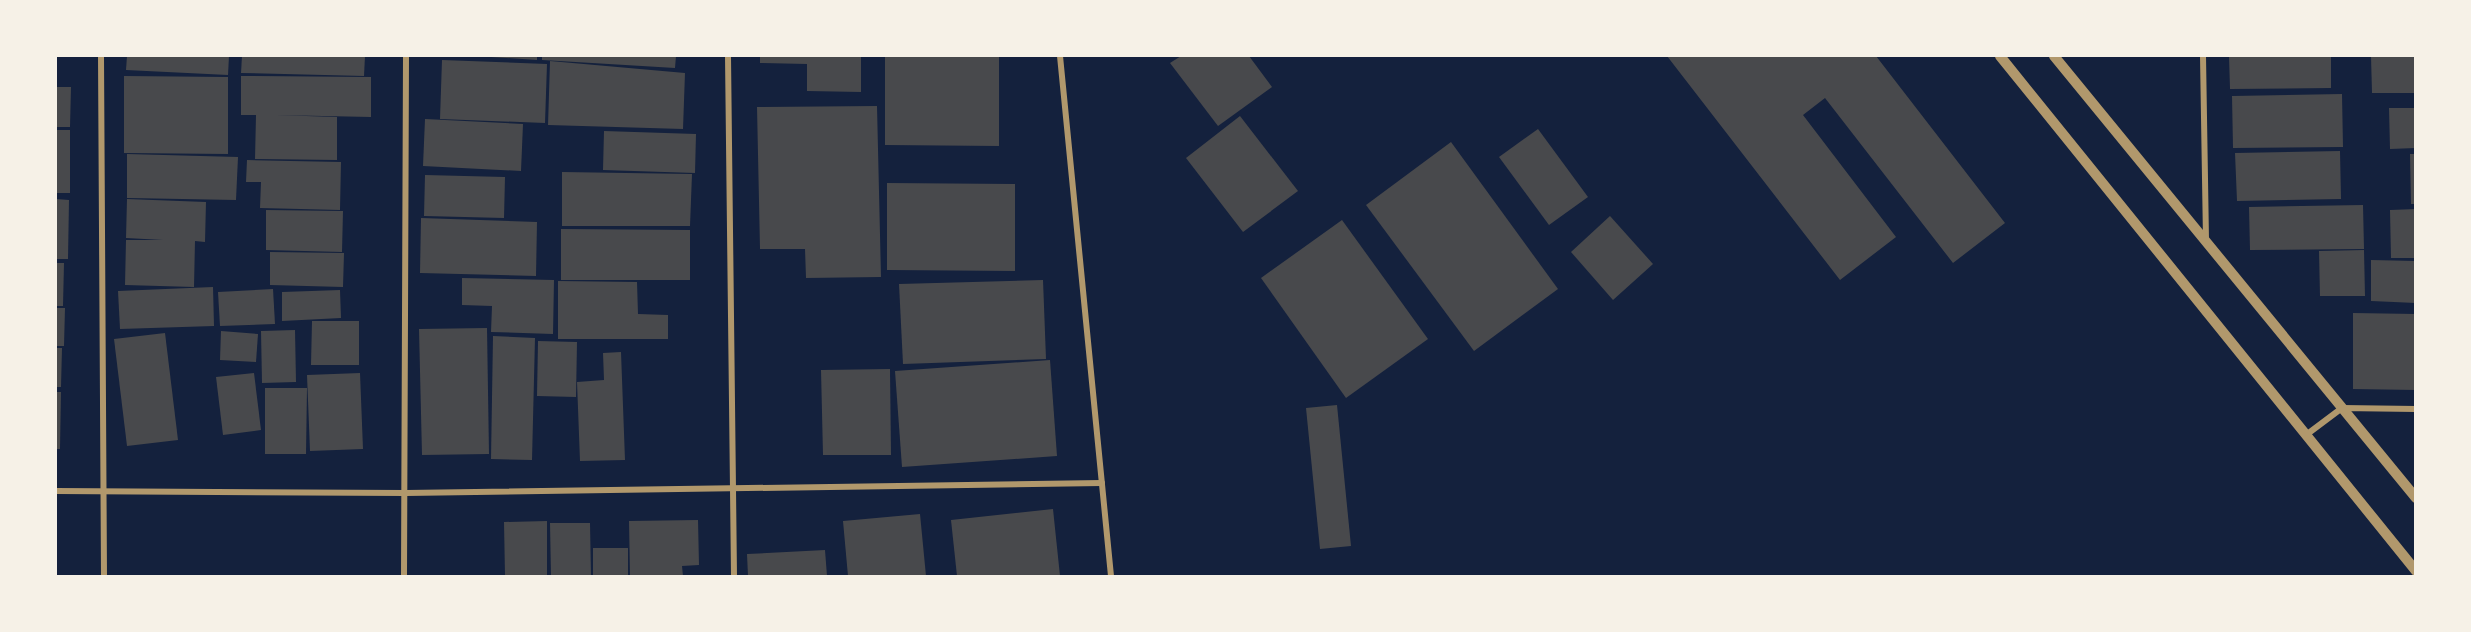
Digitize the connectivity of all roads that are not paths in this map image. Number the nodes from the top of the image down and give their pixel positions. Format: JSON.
{"nodes":[{"id":1,"x":100,"y":56,"type":"edge"},
{"id":2,"x":406,"y":56,"type":"edge"},
{"id":3,"x":728,"y":56,"type":"edge"},
{"id":4,"x":1060,"y":56,"type":"edge"},
{"id":5,"x":2000,"y":56,"type":"edge"},
{"id":6,"x":2055,"y":56,"type":"edge"},
{"id":7,"x":2203,"y":56,"type":"edge"},
{"id":8,"x":2206,"y":241,"type":"junction"},
{"id":9,"x":2342,"y":408,"type":"junction"},
{"id":10,"x":2415,"y":409,"type":"edge"},
{"id":11,"x":2306,"y":435,"type":"junction"},
{"id":12,"x":1102,"y":483,"type":"junction"},
{"id":13,"x":733,"y":487,"type":"junction"},
{"id":14,"x":56,"y":491,"type":"edge"},
{"id":15,"x":105,"y":491,"type":"junction"},
{"id":16,"x":406,"y":493,"type":"junction"},
{"id":17,"x":2415,"y":498,"type":"edge"},
{"id":18,"x":2415,"y":571,"type":"edge"},
{"id":19,"x":104,"y":576,"type":"edge"},
{"id":20,"x":404,"y":576,"type":"edge"},
{"id":21,"x":734,"y":576,"type":"edge"},
{"id":22,"x":1111,"y":576,"type":"edge"}],
"edges":[{"from":1,"to":15,"type":"street"},
{"from":2,"to":16,"type":"street"},
{"from":3,"to":13,"type":"street"},
{"from":4,"to":12,"type":"street"},
{"from":5,"to":11,"type":"street"},
{"from":6,"to":8,"type":"street"},
{"from":7,"to":8,"type":"street"},
{"from":8,"to":9,"type":"street"},
{"from":9,"to":10,"type":"street"},
{"from":9,"to":11,"type":"street"},
{"from":9,"to":17,"type":"street"},
{"from":11,"to":18,"type":"street"},
{"from":12,"to":13,"type":"street"},
{"from":12,"to":22,"type":"street"},
{"from":13,"to":16,"type":"street"},
{"from":13,"to":21,"type":"street"},
{"from":14,"to":15,"type":"street"},
{"from":15,"to":16,"type":"street"},
{"from":15,"to":19,"type":"street"},
{"from":16,"to":20,"type":"street"}]}
